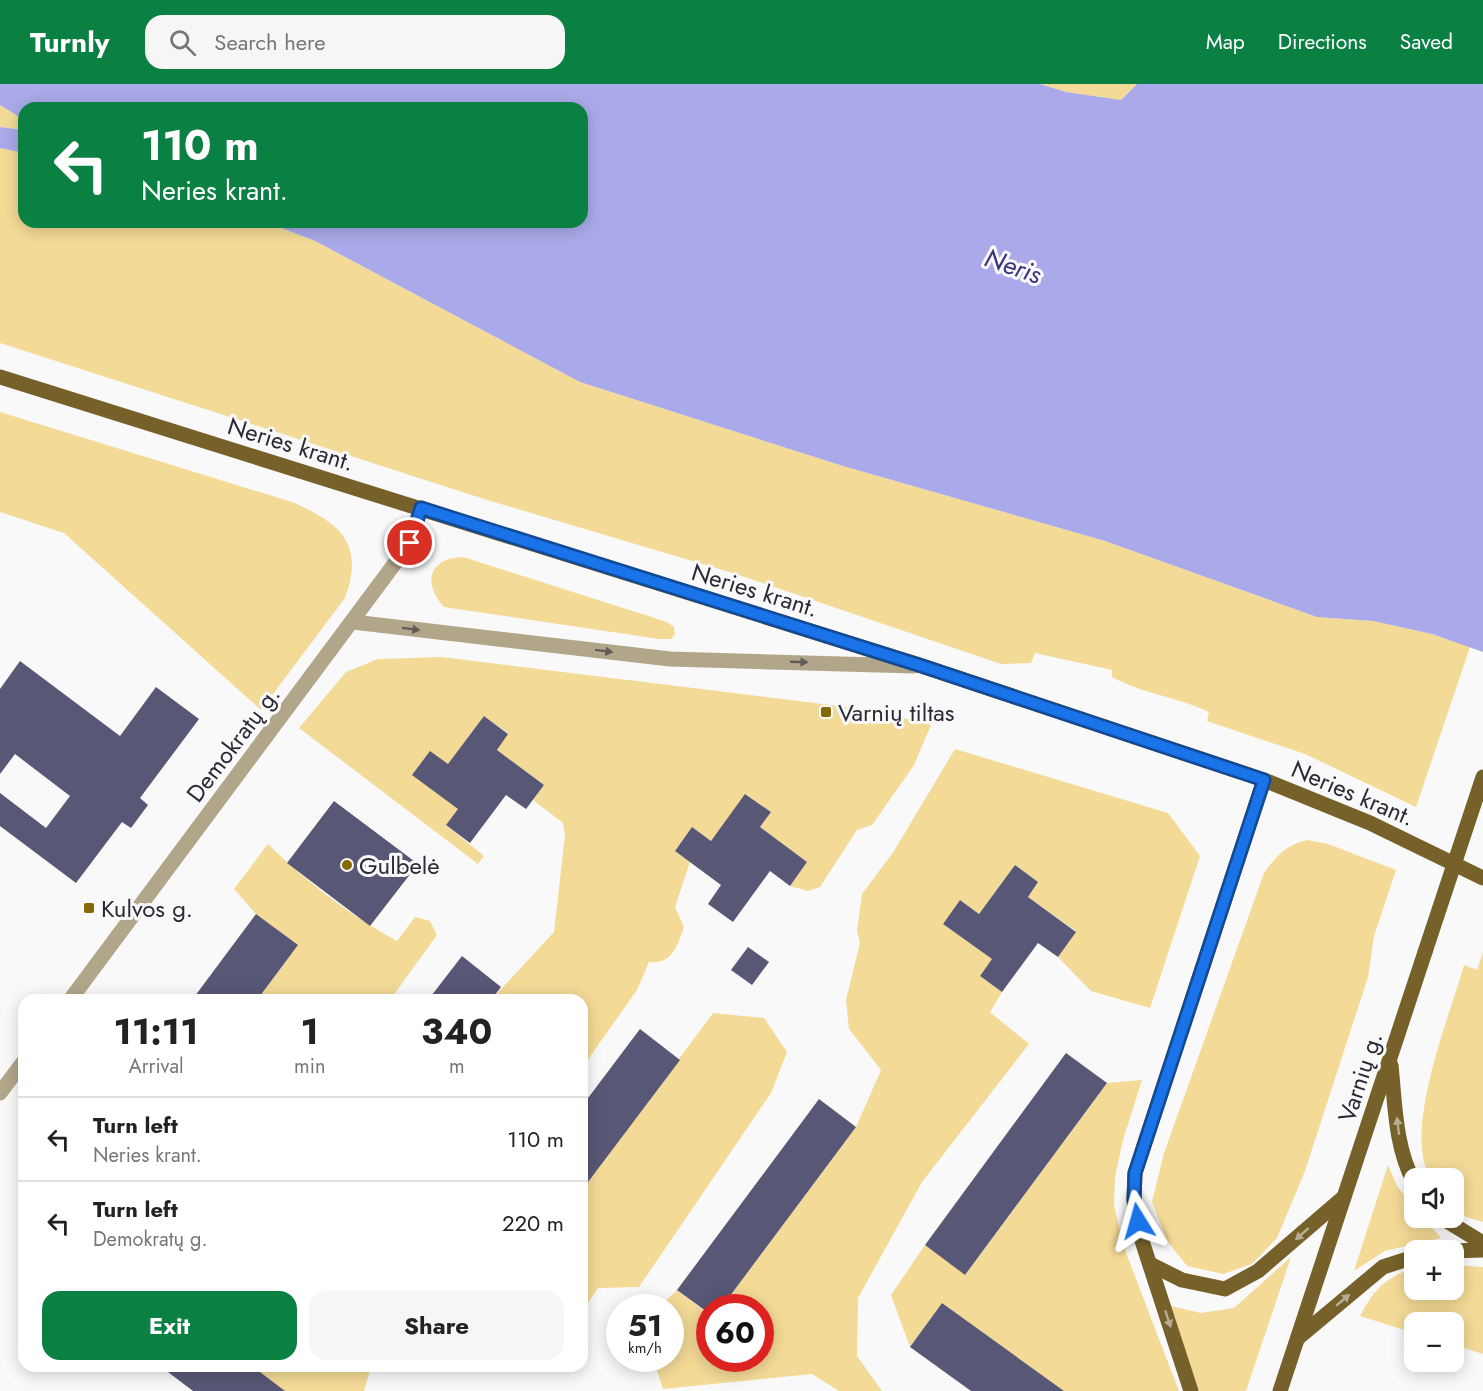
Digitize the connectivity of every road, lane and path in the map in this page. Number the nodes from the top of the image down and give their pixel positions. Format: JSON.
{"nodes":[{"id":1,"x":0,"y":377,"type":"edge"},
{"id":2,"x":421,"y":508,"type":"junction"},
{"id":3,"x":352,"y":622,"type":"junction"},
{"id":4,"x":922,"y":666,"type":"junction"},
{"id":5,"x":1483,"y":777,"type":"edge"},
{"id":6,"x":1264,"y":780,"type":"junction"},
{"id":7,"x":1483,"y":878,"type":"edge"},
{"id":8,"x":74,"y":994,"type":"edge"},
{"id":9,"x":1390,"y":1059,"type":"junction"},
{"id":10,"x":18,"y":1069,"type":"edge"},
{"id":11,"x":0,"y":1093,"type":"edge"},
{"id":12,"x":1408,"y":1168,"type":"edge"},
{"id":13,"x":1345,"y":1195,"type":"junction"},
{"id":14,"x":1458,"y":1228,"type":"edge"},
{"id":15,"x":1483,"y":1243,"type":"edge"},
{"id":16,"x":1483,"y":1250,"type":"edge"},
{"id":17,"x":1464,"y":1251,"type":"edge"},
{"id":18,"x":1404,"y":1260,"type":"edge"},
{"id":19,"x":1150,"y":1264,"type":"junction"},
{"id":20,"x":1298,"y":1338,"type":"junction"},
{"id":21,"x":1191,"y":1391,"type":"edge"},
{"id":22,"x":1280,"y":1391,"type":"edge"}],
"edges":[{"from":1,"to":2,"type":"main road","name":"Neries krant."},
{"from":2,"to":3,"type":"street","name":"Demokratų g."},
{"from":2,"to":4,"type":"main road","name":"Neries krant."},
{"from":3,"to":4,"type":"street","one_way":true},
{"from":3,"to":8,"type":"street","name":"Demokratų g."},
{"from":4,"to":6,"type":"main road","name":"Neries krant."},
{"from":5,"to":9,"type":"main road","name":"Varnių g.","bridge":true},
{"from":6,"to":7,"type":"main road","name":"Neries krant."},
{"from":6,"to":19,"type":"main road"},
{"from":12,"to":9,"type":"main road","one_way":true},
{"from":9,"to":13,"type":"main road","name":"Varnių g."},
{"from":10,"to":11,"type":"street"},
{"from":13,"to":19,"type":"main road","one_way":true},
{"from":13,"to":20,"type":"main road","name":"Varnių g."},
{"from":14,"to":15,"type":"main road"},
{"from":16,"to":17,"type":"main road"},
{"from":20,"to":18,"type":"main road","one_way":true},
{"from":19,"to":21,"type":"main road","one_way":true},
{"from":20,"to":22,"type":"main road","name":"Varnių g."}]}
